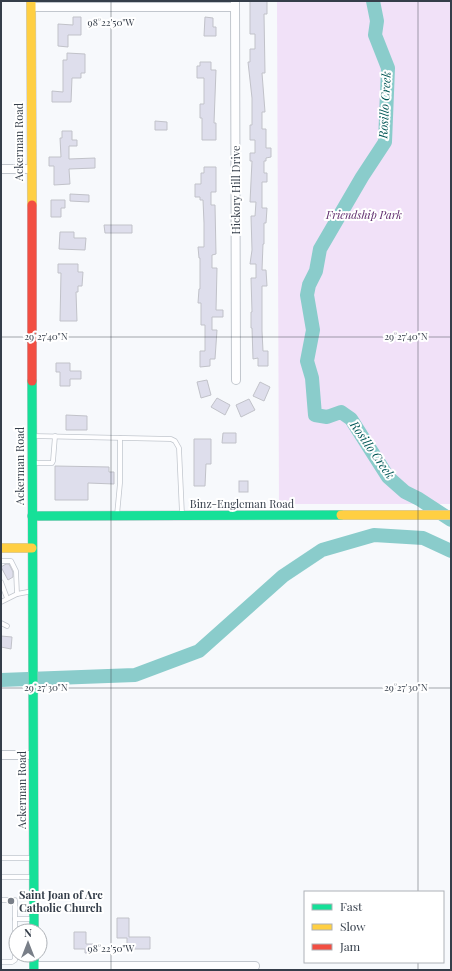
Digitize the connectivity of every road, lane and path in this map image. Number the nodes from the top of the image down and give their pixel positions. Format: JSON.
{"nodes":[{"id":1,"x":31,"y":4,"type":"edge"},
{"id":2,"x":235,"y":4,"type":"edge"},
{"id":3,"x":1,"y":169,"type":"edge"},
{"id":4,"x":31,"y":169,"type":"junction"},
{"id":5,"x":236,"y":380,"type":"dead end"},
{"id":6,"x":32,"y":436,"type":"junction"},
{"id":7,"x":55,"y":436,"type":"junction"},
{"id":8,"x":120,"y":438,"type":"junction"},
{"id":9,"x":32,"y":463,"type":"junction"},
{"id":10,"x":451,"y":515,"type":"edge"},
{"id":11,"x":32,"y":516,"type":"junction"},
{"id":12,"x":117,"y":516,"type":"junction"},
{"id":13,"x":183,"y":516,"type":"junction"},
{"id":14,"x":1,"y":548,"type":"edge"},
{"id":15,"x":32,"y":548,"type":"junction"},
{"id":16,"x":1,"y":561,"type":"edge"},
{"id":17,"x":1,"y":582,"type":"edge"},
{"id":18,"x":33,"y":591,"type":"junction"},
{"id":19,"x":16,"y":594,"type":"junction"},
{"id":20,"x":7,"y":598,"type":"junction"},
{"id":21,"x":1,"y":602,"type":"edge"},
{"id":22,"x":1,"y":623,"type":"edge"},
{"id":23,"x":7,"y":626,"type":"dead end"},
{"id":24,"x":1,"y":755,"type":"edge"},
{"id":25,"x":33,"y":755,"type":"junction"},
{"id":26,"x":1,"y":858,"type":"edge"},
{"id":27,"x":34,"y":858,"type":"junction"},
{"id":28,"x":1,"y":877,"type":"edge"},
{"id":29,"x":34,"y":877,"type":"junction"},
{"id":30,"x":1,"y":900,"type":"edge"},
{"id":31,"x":15,"y":919,"type":"junction"},
{"id":32,"x":34,"y":919,"type":"junction"},
{"id":33,"x":34,"y":923,"type":"edge"},
{"id":34,"x":1,"y":962,"type":"edge"},
{"id":35,"x":255,"y":966,"type":"dead end"},
{"id":36,"x":34,"y":968,"type":"edge"}],
"edges":[{"from":1,"to":2,"type":"street"},
{"from":1,"to":4,"type":"street","name":"Ackerman Road"},
{"from":2,"to":5,"type":"street","name":"Hickory Hill Drive"},
{"from":3,"to":4,"type":"street"},
{"from":4,"to":6,"type":"street","name":"Ackerman Road"},
{"from":6,"to":7,"type":"lane"},
{"from":6,"to":9,"type":"street","name":"Ackerman Road"},
{"from":7,"to":8,"type":"lane"},
{"from":7,"to":9,"type":"lane"},
{"from":8,"to":12,"type":"lane"},
{"from":8,"to":13,"type":"lane"},
{"from":9,"to":11,"type":"street","name":"Ackerman Road"},
{"from":10,"to":13,"type":"street","name":"Binz-Engleman Road"},
{"from":11,"to":12,"type":"street","name":"Binz-Engleman Road"},
{"from":11,"to":15,"type":"street","name":"Ackerman Road"},
{"from":12,"to":13,"type":"street","name":"Binz-Engleman Road"},
{"from":14,"to":15,"type":"street"},
{"from":15,"to":18,"type":"street","name":"Ackerman Road"},
{"from":16,"to":19,"type":"lane"},
{"from":17,"to":20,"type":"lane"},
{"from":18,"to":19,"type":"lane"},
{"from":18,"to":25,"type":"street","name":"Ackerman Road"},
{"from":19,"to":20,"type":"lane"},
{"from":20,"to":21,"type":"lane"},
{"from":22,"to":23,"type":"lane"},
{"from":24,"to":25,"type":"street"},
{"from":25,"to":27,"type":"street","name":"Ackerman Road"},
{"from":26,"to":27,"type":"lane"},
{"from":27,"to":29,"type":"street","name":"Ackerman Road"},
{"from":28,"to":29,"type":"lane"},
{"from":29,"to":32,"type":"street","name":"Ackerman Road"},
{"from":30,"to":31,"type":"lane"},
{"from":31,"to":32,"type":"lane"},
{"from":31,"to":34,"type":"lane"},
{"from":32,"to":33,"type":"street","name":"Ackerman Road"},
{"from":35,"to":36,"type":"street"}]}
